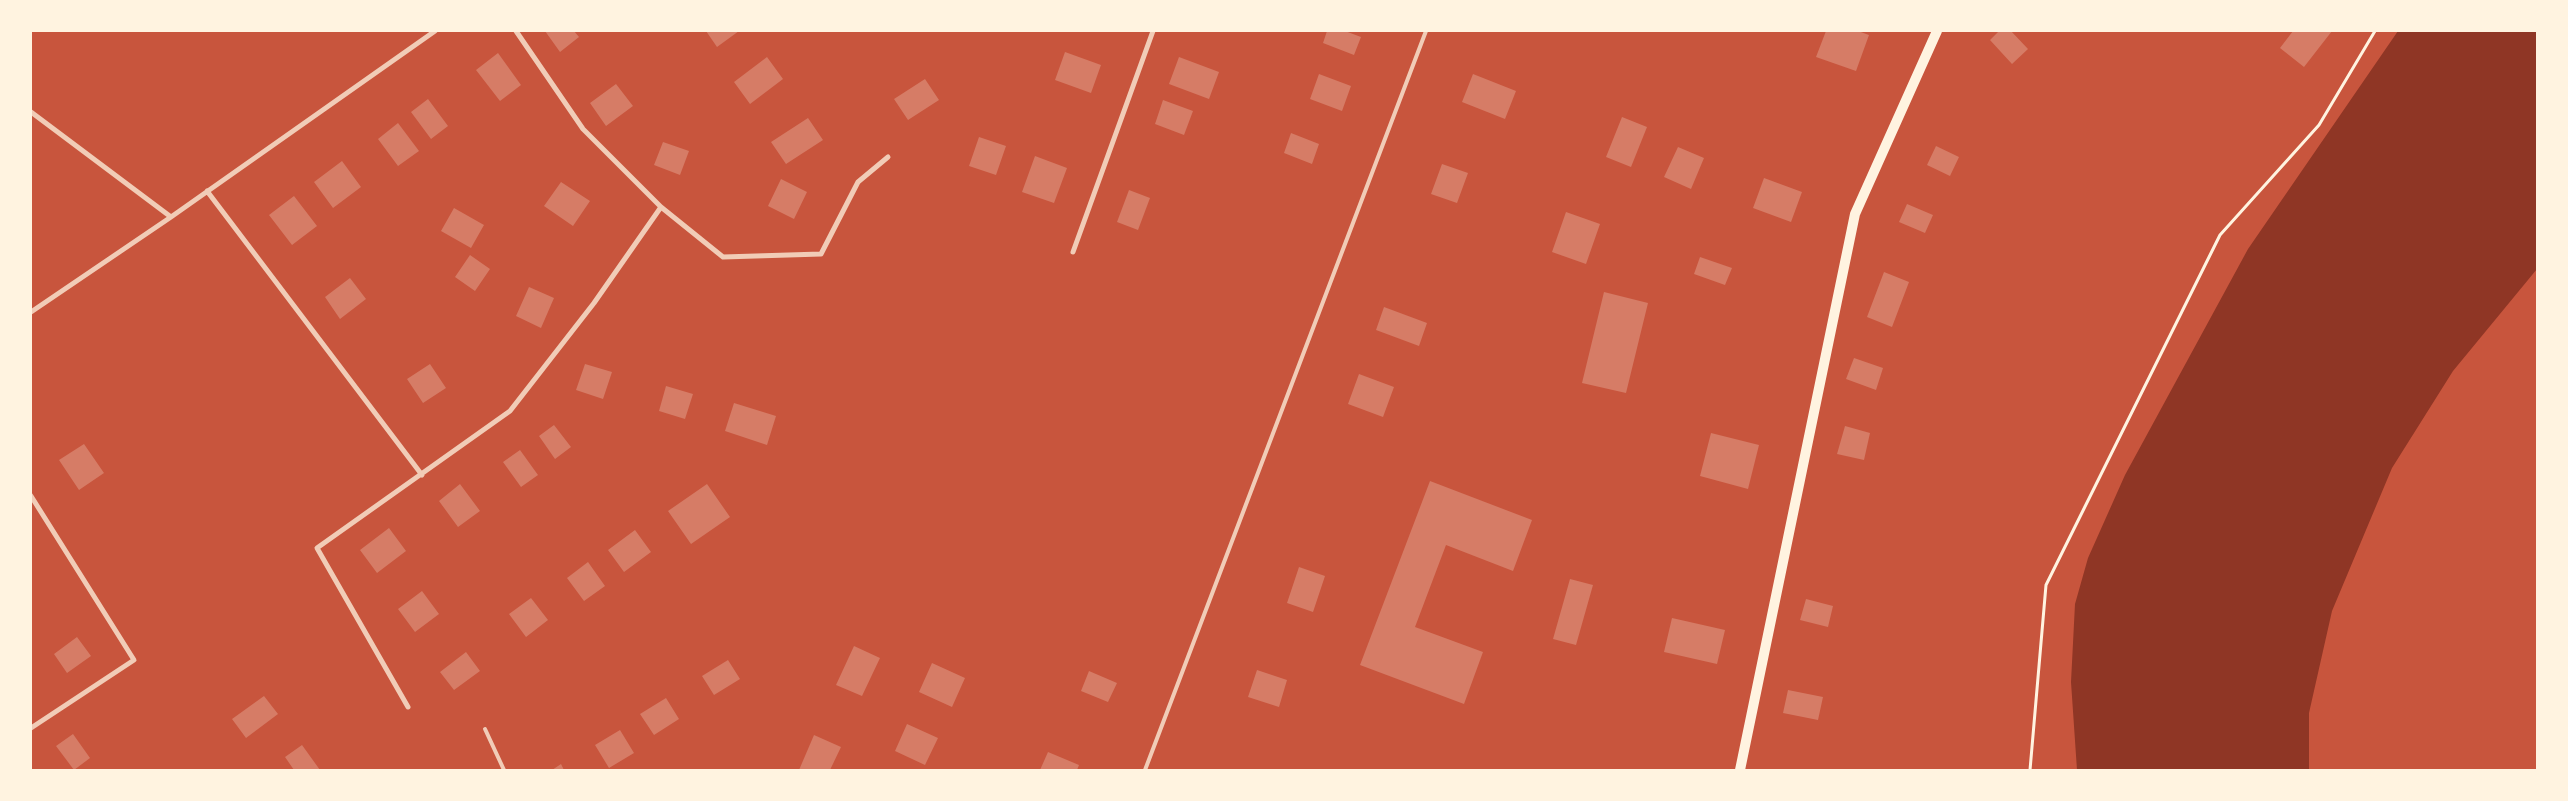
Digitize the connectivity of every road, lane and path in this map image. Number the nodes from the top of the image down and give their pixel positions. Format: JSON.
{"nodes":[{"id":1,"x":435,"y":31,"type":"edge"},
{"id":2,"x":516,"y":31,"type":"edge"},
{"id":3,"x":1153,"y":31,"type":"edge"},
{"id":4,"x":1426,"y":31,"type":"edge"},
{"id":5,"x":1937,"y":31,"type":"edge"},
{"id":6,"x":2375,"y":31,"type":"edge"},
{"id":7,"x":31,"y":112,"type":"edge"},
{"id":8,"x":888,"y":157,"type":"dead end"},
{"id":9,"x":206,"y":191,"type":"junction"},
{"id":10,"x":661,"y":207,"type":"junction"},
{"id":11,"x":171,"y":217,"type":"junction"},
{"id":12,"x":1074,"y":252,"type":"dead end"},
{"id":13,"x":31,"y":312,"type":"edge"},
{"id":14,"x":422,"y":475,"type":"junction"},
{"id":15,"x":31,"y":496,"type":"edge"},
{"id":16,"x":408,"y":707,"type":"dead end"},
{"id":17,"x":31,"y":728,"type":"edge"},
{"id":18,"x":485,"y":729,"type":"dead end"},
{"id":19,"x":504,"y":770,"type":"edge"},
{"id":20,"x":1145,"y":770,"type":"edge"},
{"id":21,"x":1740,"y":770,"type":"edge"},
{"id":22,"x":2030,"y":770,"type":"edge"}],
"edges":[{"from":1,"to":9,"type":"street"},
{"from":2,"to":10,"type":"street"},
{"from":3,"to":12,"type":"street"},
{"from":4,"to":20,"type":"lane"},
{"from":5,"to":21,"type":"main road"},
{"from":6,"to":22,"type":"path"},
{"from":7,"to":11,"type":"street"},
{"from":8,"to":10,"type":"street"},
{"from":9,"to":11,"type":"street"},
{"from":9,"to":14,"type":"street"},
{"from":10,"to":14,"type":"street"},
{"from":11,"to":13,"type":"street"},
{"from":14,"to":16,"type":"street"},
{"from":15,"to":17,"type":"street"},
{"from":18,"to":19,"type":"lane"}]}
